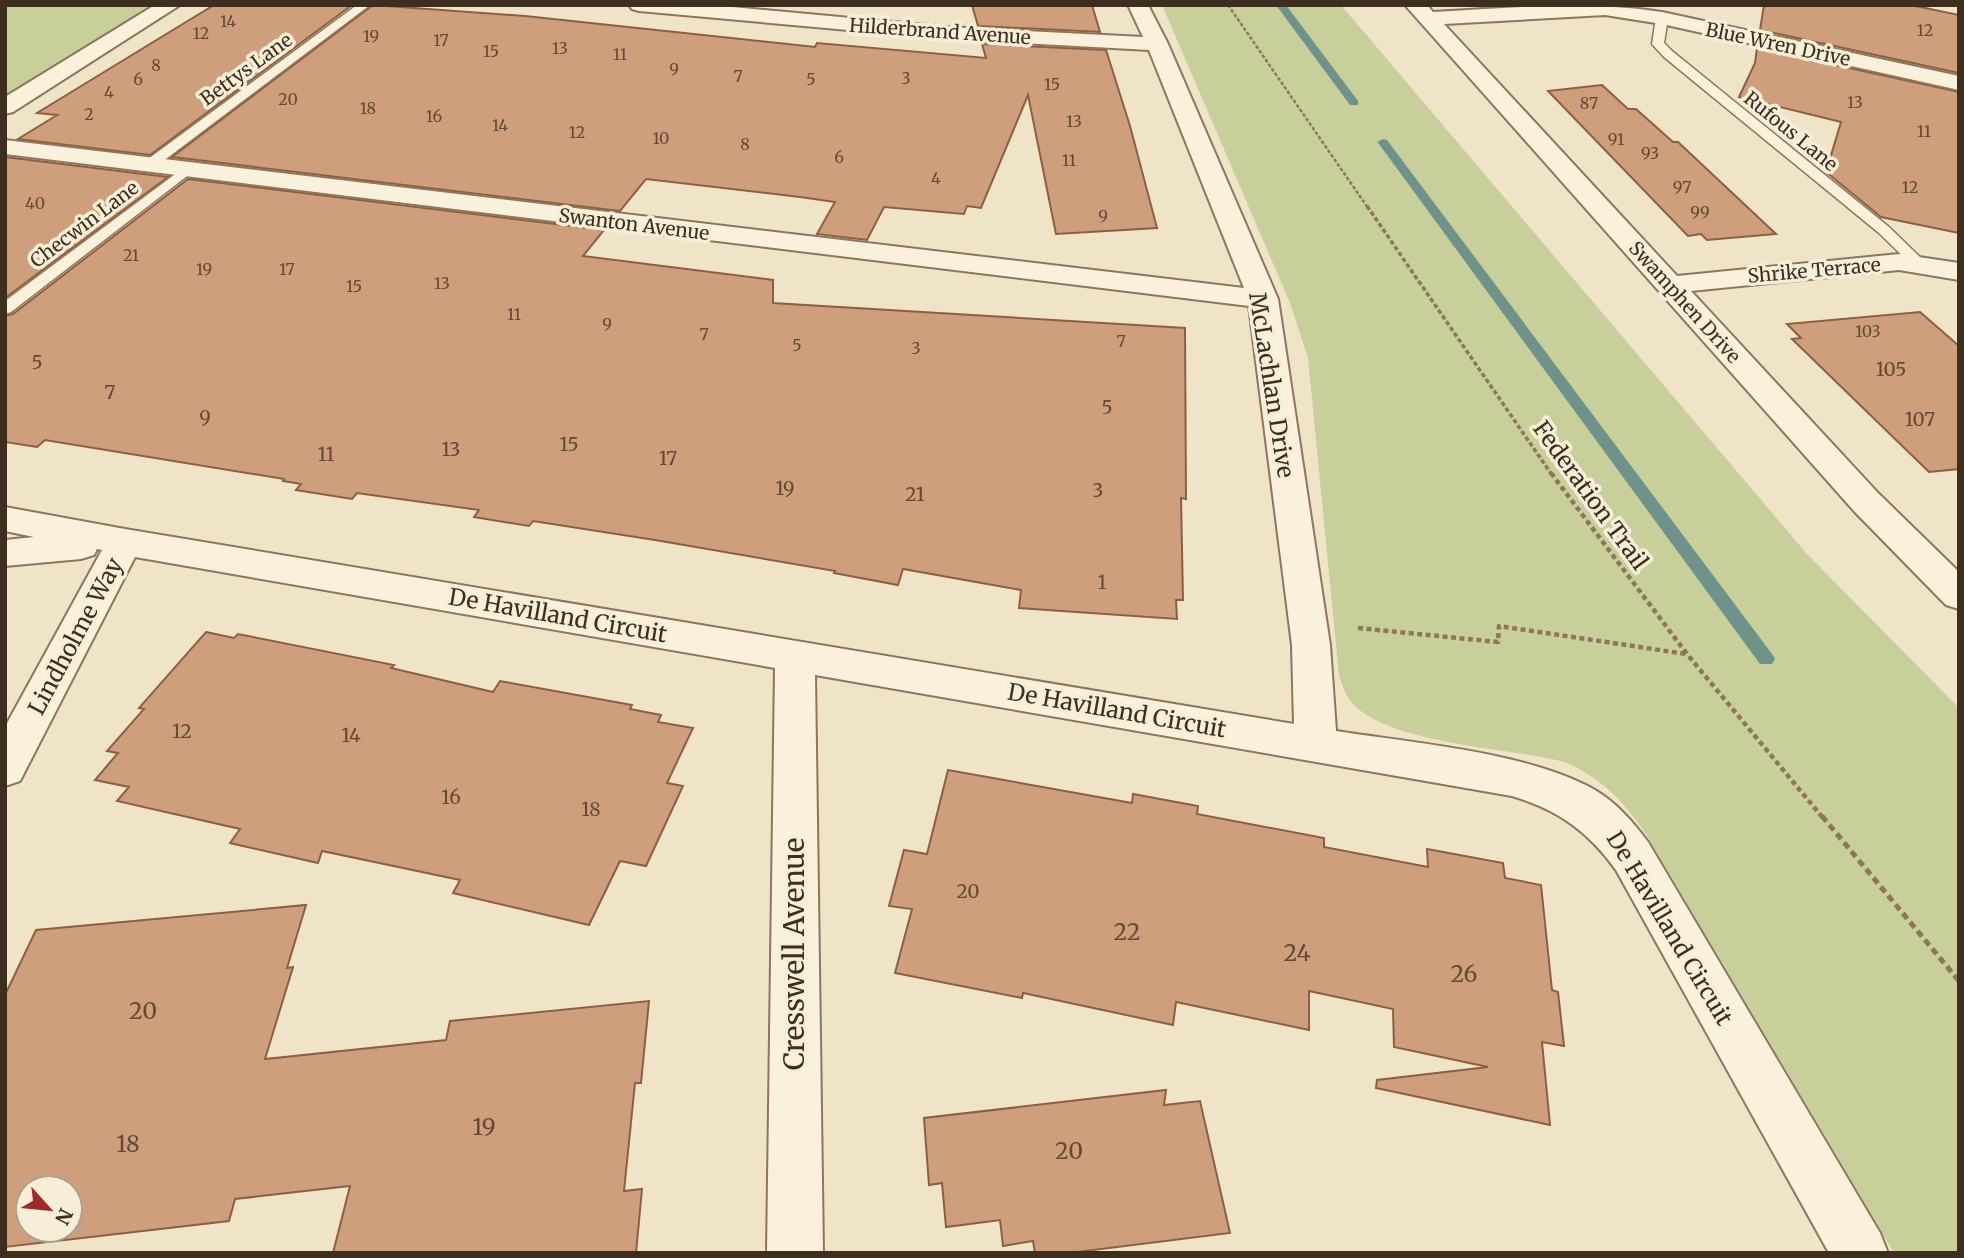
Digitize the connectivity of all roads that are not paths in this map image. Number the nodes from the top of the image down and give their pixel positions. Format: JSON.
{"nodes":[{"id":1,"x":170,"y":5,"type":"edge"},
{"id":2,"x":365,"y":5,"type":"edge"},
{"id":3,"x":639,"y":5,"type":"edge"},
{"id":4,"x":1138,"y":5,"type":"edge"},
{"id":5,"x":1610,"y":8,"type":"edge"},
{"id":6,"x":1422,"y":12,"type":"edge"},
{"id":7,"x":1662,"y":18,"type":"junction"},
{"id":8,"x":1157,"y":44,"type":"junction"},
{"id":9,"x":1959,"y":83,"type":"edge"},
{"id":10,"x":5,"y":107,"type":"edge"},
{"id":11,"x":5,"y":147,"type":"edge"},
{"id":12,"x":149,"y":164,"type":"junction"},
{"id":13,"x":186,"y":170,"type":"junction"},
{"id":14,"x":1920,"y":265,"type":"junction"},
{"id":15,"x":1959,"y":272,"type":"edge"},
{"id":16,"x":1670,"y":286,"type":"junction"},
{"id":17,"x":1263,"y":299,"type":"junction"},
{"id":18,"x":5,"y":309,"type":"edge"},
{"id":19,"x":5,"y":519,"type":"edge"},
{"id":20,"x":125,"y":542,"type":"junction"},
{"id":21,"x":5,"y":553,"type":"edge"},
{"id":22,"x":1959,"y":595,"type":"edge"},
{"id":23,"x":794,"y":655,"type":"junction"},
{"id":24,"x":1316,"y":745,"type":"junction"},
{"id":25,"x":5,"y":768,"type":"edge"},
{"id":26,"x":795,"y":1253,"type":"edge"},
{"id":27,"x":1860,"y":1253,"type":"edge"}],
"edges":[{"from":1,"to":10,"type":"street"},
{"from":2,"to":12,"type":"lane","name":"Bettys Lane"},
{"from":3,"to":8,"type":"street","name":"Hilderbrand Avenue"},
{"from":4,"to":8,"type":"street","name":"McLachlan Drive"},
{"from":5,"to":6,"type":"street","name":"Blue Wren Drive"},
{"from":5,"to":7,"type":"street","name":"Blue Wren Drive"},
{"from":6,"to":16,"type":"street","name":"Swamphen Drive"},
{"from":7,"to":9,"type":"street","name":"Blue Wren Drive"},
{"from":7,"to":14,"type":"lane","name":"Rufous Lane"},
{"from":8,"to":17,"type":"street","name":"McLachlan Drive"},
{"from":11,"to":12,"type":"street","name":"Swanton Avenue"},
{"from":12,"to":13,"type":"street","name":"Swanton Avenue"},
{"from":13,"to":17,"type":"street","name":"Swanton Avenue"},
{"from":13,"to":18,"type":"lane","name":"Checwin Lane"},
{"from":14,"to":15,"type":"street","name":"Shrike Terrace"},
{"from":14,"to":16,"type":"street","name":"Shrike Terrace"},
{"from":16,"to":22,"type":"street","name":"Swamphen Drive"},
{"from":17,"to":24,"type":"street","name":"McLachlan Drive"},
{"from":19,"to":20,"type":"street","name":"De Havilland Circuit"},
{"from":20,"to":21,"type":"street","name":"De Havilland Circuit"},
{"from":20,"to":23,"type":"street","name":"De Havilland Circuit"},
{"from":20,"to":25,"type":"street","name":"Lindholme Way"},
{"from":23,"to":24,"type":"street","name":"De Havilland Circuit"},
{"from":23,"to":26,"type":"street","name":"Cresswell Avenue"},
{"from":24,"to":27,"type":"street","name":"De Havilland Circuit"}]}
